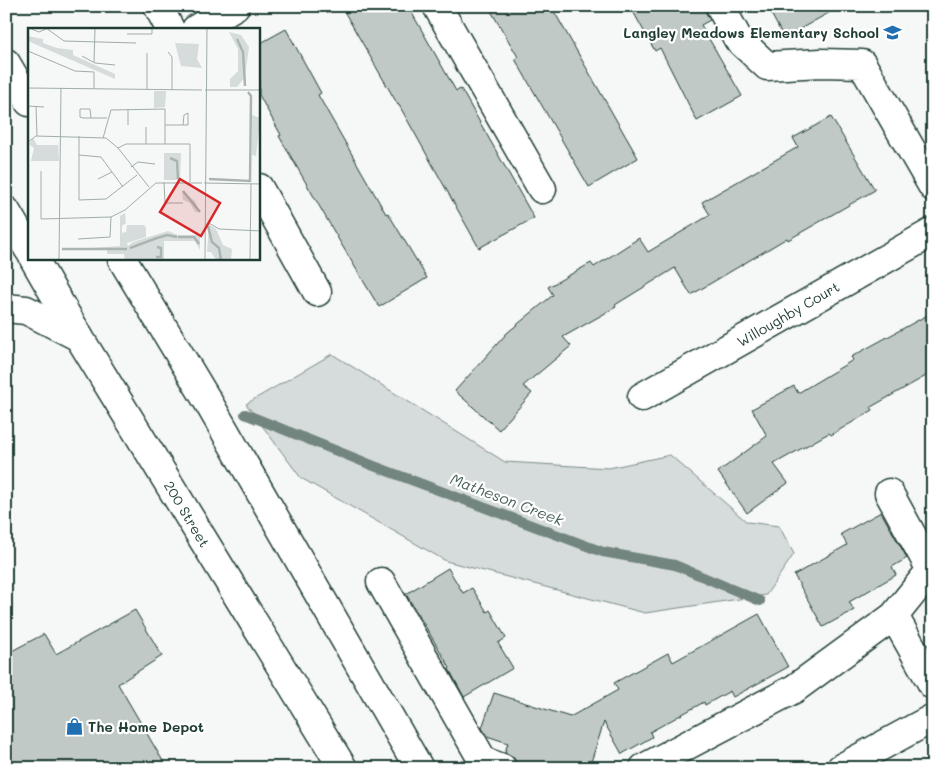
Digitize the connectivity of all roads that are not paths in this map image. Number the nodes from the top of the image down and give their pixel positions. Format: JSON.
{"nodes":[{"id":1,"x":158,"y":6,"type":"edge"},
{"id":2,"x":236,"y":6,"type":"edge"},
{"id":3,"x":437,"y":6,"type":"edge"},
{"id":4,"x":720,"y":6,"type":"edge"},
{"id":5,"x":169,"y":28,"type":"edge"},
{"id":6,"x":198,"y":28,"type":"edge"},
{"id":7,"x":6,"y":64,"type":"edge"},
{"id":8,"x":28,"y":100,"type":"edge"},
{"id":9,"x":933,"y":187,"type":"edge"},
{"id":10,"x":542,"y":189,"type":"dead end"},
{"id":11,"x":260,"y":190,"type":"edge"},
{"id":12,"x":6,"y":211,"type":"edge"},
{"id":13,"x":933,"y":232,"type":"edge"},
{"id":14,"x":28,"y":248,"type":"edge"},
{"id":15,"x":35,"y":260,"type":"edge"},
{"id":16,"x":123,"y":260,"type":"edge"},
{"id":17,"x":317,"y":292,"type":"dead end"},
{"id":18,"x":6,"y":308,"type":"edge"},
{"id":19,"x":79,"y":338,"type":"junction"},
{"id":20,"x":642,"y":397,"type":"dead end"},
{"id":21,"x":889,"y":493,"type":"dead end"},
{"id":22,"x":381,"y":582,"type":"dead end"},
{"id":23,"x":894,"y":616,"type":"junction"},
{"id":24,"x":933,"y":685,"type":"edge"},
{"id":25,"x":933,"y":718,"type":"edge"},
{"id":26,"x":343,"y":768,"type":"edge"},
{"id":27,"x":419,"y":768,"type":"edge"},
{"id":28,"x":502,"y":768,"type":"edge"},
{"id":29,"x":644,"y":768,"type":"edge"},
{"id":30,"x":841,"y":768,"type":"edge"}],
"edges":[{"from":1,"to":5,"type":"main road"},
{"from":2,"to":6,"type":"main road"},
{"from":3,"to":10,"type":"main road"},
{"from":4,"to":9,"type":"main road"},
{"from":7,"to":8,"type":"main road"},
{"from":11,"to":17,"type":"main road"},
{"from":12,"to":14,"type":"main road"},
{"from":13,"to":20,"type":"main road","name":"Willoughby Court"},
{"from":15,"to":19,"type":"main road","name":"200 Street"},
{"from":16,"to":27,"type":"main road"},
{"from":18,"to":19,"type":"main road"},
{"from":19,"to":26,"type":"main road","name":"200 Street"},
{"from":21,"to":23,"type":"main road"},
{"from":22,"to":28,"type":"main road"},
{"from":23,"to":24,"type":"main road"},
{"from":23,"to":29,"type":"main road"},
{"from":25,"to":30,"type":"main road"}]}
